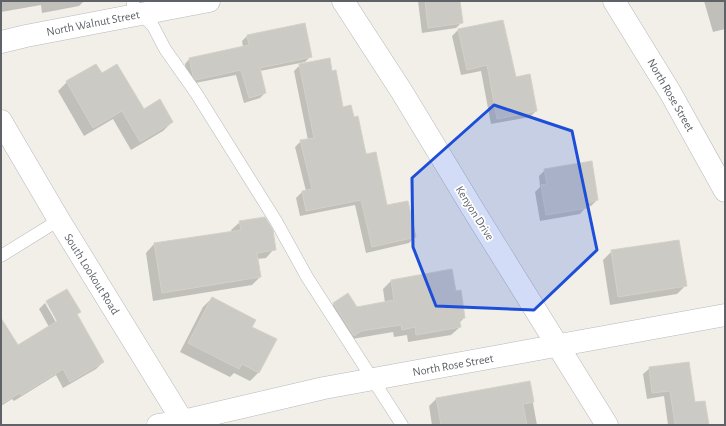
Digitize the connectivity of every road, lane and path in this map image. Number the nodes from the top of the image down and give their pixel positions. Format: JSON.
{"nodes":[{"id":1,"x":209,"y":1,"type":"edge"},
{"id":2,"x":343,"y":1,"type":"edge"},
{"id":3,"x":614,"y":1,"type":"edge"},
{"id":4,"x":137,"y":7,"type":"edge"},
{"id":5,"x":1,"y":42,"type":"edge"},
{"id":6,"x":1,"y":122,"type":"edge"},
{"id":7,"x":725,"y":191,"type":"edge"},
{"id":8,"x":59,"y":220,"type":"junction"},
{"id":9,"x":1,"y":256,"type":"edge"},
{"id":10,"x":725,"y":315,"type":"edge"},
{"id":11,"x":558,"y":346,"type":"junction"},
{"id":12,"x":372,"y":380,"type":"junction"},
{"id":13,"x":184,"y":423,"type":"edge"},
{"id":14,"x":158,"y":425,"type":"edge"},
{"id":15,"x":402,"y":425,"type":"edge"},
{"id":16,"x":607,"y":425,"type":"edge"}],
"edges":[{"from":1,"to":4,"type":"street","name":"North Walnut Street"},
{"from":2,"to":11,"type":"street","name":"Kenyon Drive"},
{"from":3,"to":7,"type":"street","name":"North Rose Street"},
{"from":4,"to":5,"type":"street","name":"North Walnut Street"},
{"from":4,"to":12,"type":"lane"},
{"from":6,"to":8,"type":"street","name":"South Lookout Road"},
{"from":8,"to":9,"type":"lane"},
{"from":8,"to":13,"type":"street","name":"South Lookout Road"},
{"from":10,"to":11,"type":"street","name":"North Rose Street"},
{"from":11,"to":12,"type":"street","name":"North Rose Street"},
{"from":11,"to":16,"type":"street","name":"Kenyon Drive"},
{"from":12,"to":13,"type":"street","name":"North Rose Street"},
{"from":12,"to":15,"type":"lane"},
{"from":13,"to":14,"type":"street","name":"North Rose Street"}]}
